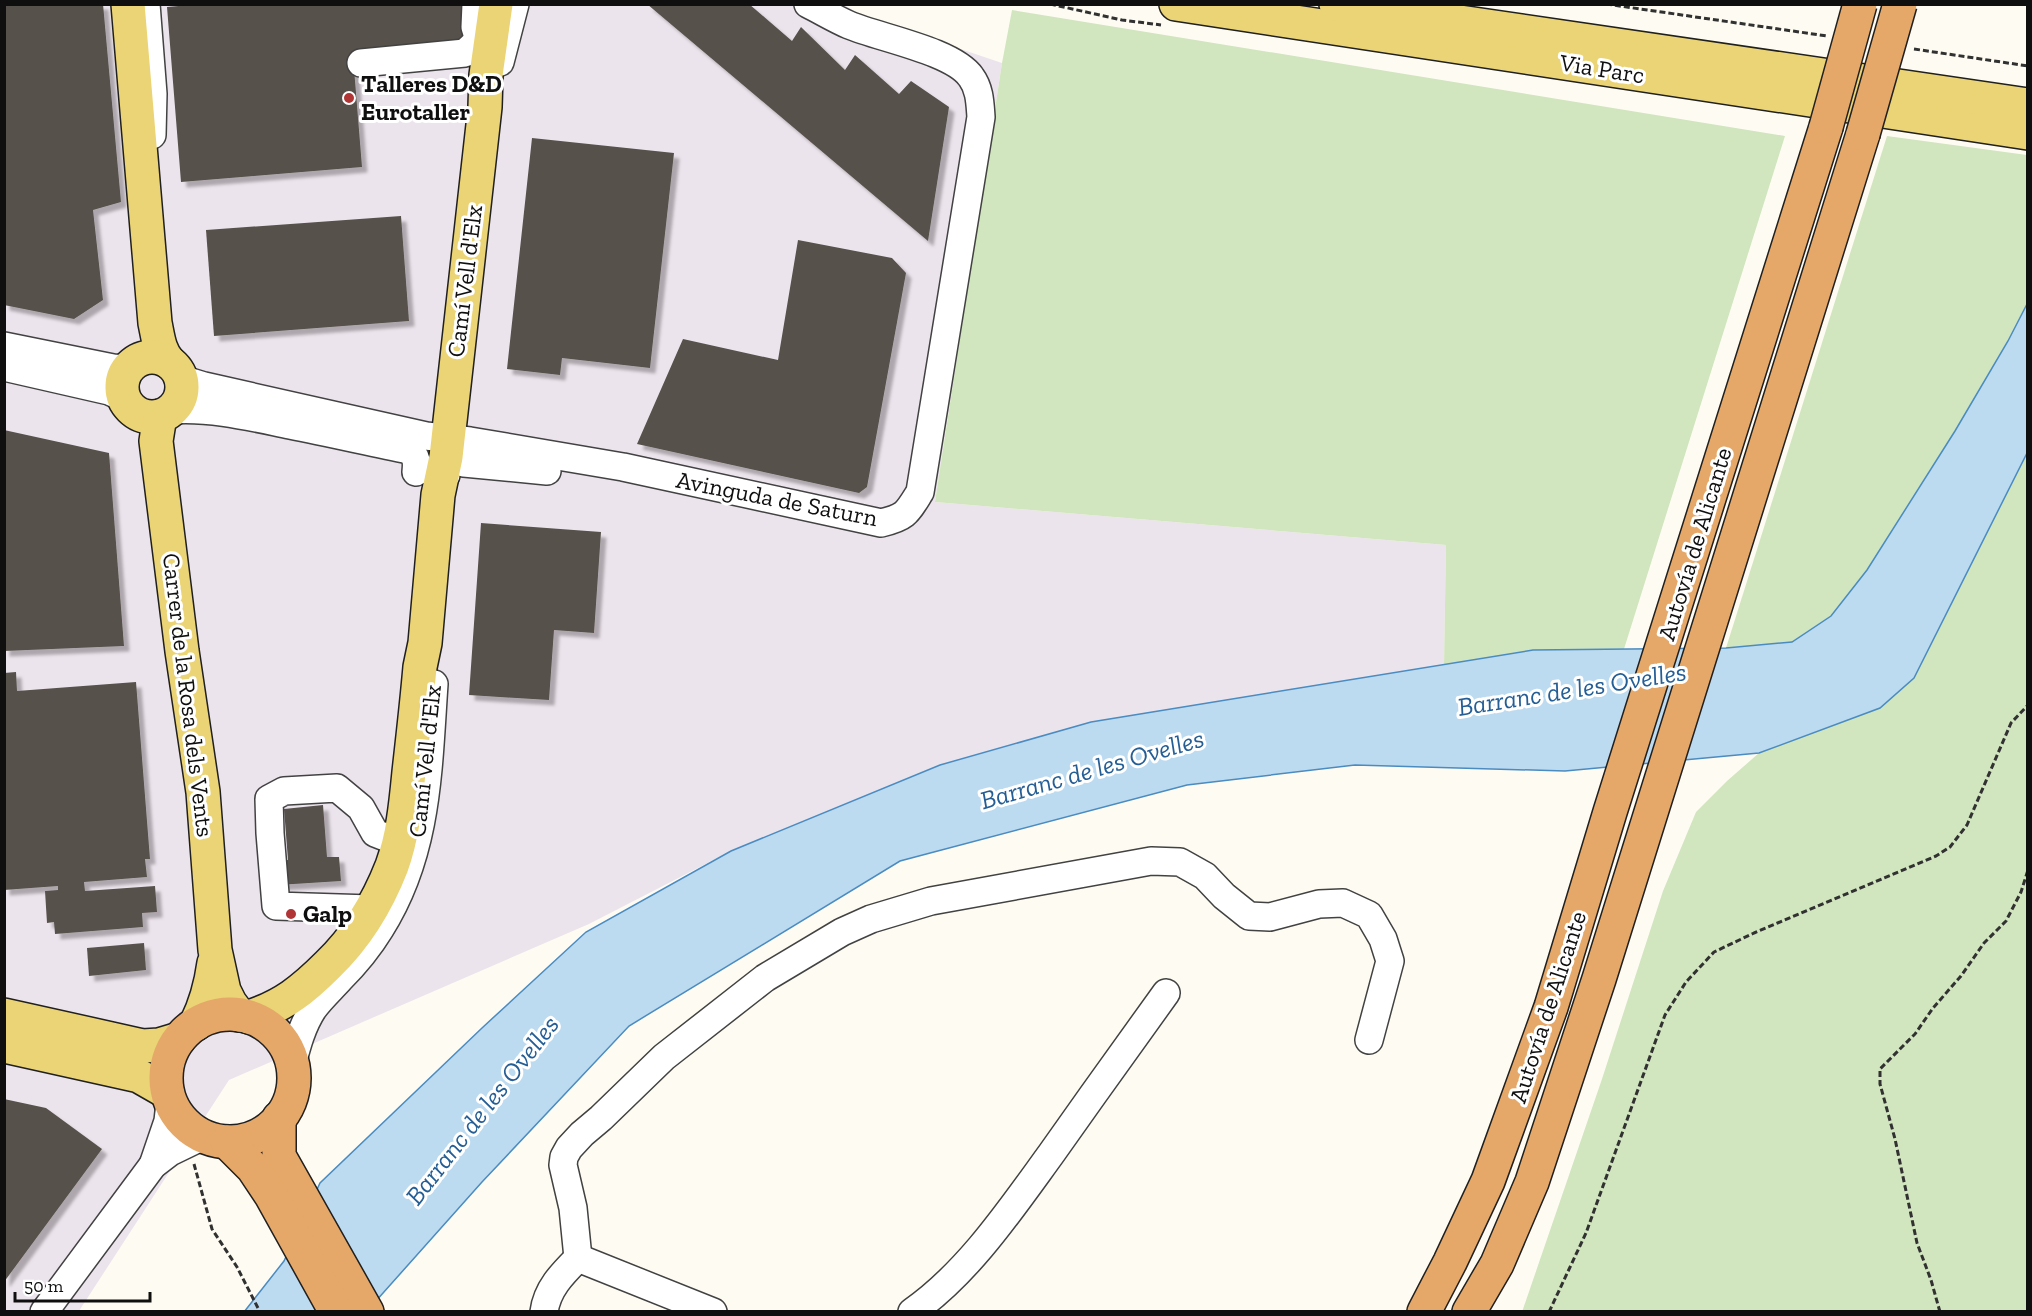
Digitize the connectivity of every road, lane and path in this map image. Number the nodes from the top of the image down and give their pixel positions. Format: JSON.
{"nodes":[{"id":1,"x":128,"y":4,"type":"edge"},
{"id":2,"x":146,"y":4,"type":"edge"},
{"id":3,"x":476,"y":4,"type":"edge"},
{"id":4,"x":496,"y":4,"type":"edge"},
{"id":5,"x":515,"y":4,"type":"edge"},
{"id":6,"x":808,"y":4,"type":"edge"},
{"id":7,"x":1176,"y":4,"type":"edge"},
{"id":8,"x":1336,"y":4,"type":"edge"},
{"id":9,"x":1606,"y":4,"type":"edge"},
{"id":10,"x":1860,"y":4,"type":"edge"},
{"id":11,"x":1900,"y":4,"type":"edge"},
{"id":12,"x":1830,"y":37,"type":"dead end"},
{"id":13,"x":485,"y":40,"type":"junction"},
{"id":14,"x":1911,"y":49,"type":"dead end"},
{"id":15,"x":361,"y":63,"type":"dead end"},
{"id":16,"x":2028,"y":66,"type":"edge"},
{"id":17,"x":486,"y":106,"type":"junction"},
{"id":18,"x":2016,"y":117,"type":"edge"},
{"id":19,"x":143,"y":186,"type":"junction"},
{"id":20,"x":4,"y":346,"type":"edge"},
{"id":21,"x":4,"y":367,"type":"edge"},
{"id":22,"x":175,"y":371,"type":"junction"},
{"id":23,"x":147,"y":408,"type":"junction"},
{"id":24,"x":275,"y":411,"type":"junction"},
{"id":25,"x":446,"y":448,"type":"junction"},
{"id":26,"x":416,"y":472,"type":"dead end"},
{"id":27,"x":2028,"y":705,"type":"edge"},
{"id":28,"x":399,"y":842,"type":"junction"},
{"id":29,"x":2028,"y":870,"type":"edge"},
{"id":30,"x":370,"y":909,"type":"junction"},
{"id":31,"x":215,"y":950,"type":"junction"},
{"id":32,"x":1166,"y":993,"type":"dead end"},
{"id":33,"x":4,"y":1015,"type":"edge"},
{"id":34,"x":244,"y":1016,"type":"junction"},
{"id":35,"x":188,"y":1032,"type":"junction"},
{"id":36,"x":1369,"y":1040,"type":"dead end"},
{"id":37,"x":4,"y":1046,"type":"edge"},
{"id":38,"x":292,"y":1064,"type":"junction"},
{"id":39,"x":169,"y":1097,"type":"junction"},
{"id":40,"x":279,"y":1118,"type":"junction"},
{"id":41,"x":214,"y":1139,"type":"junction"},
{"id":42,"x":153,"y":1165,"type":"junction"},
{"id":43,"x":279,"y":1183,"type":"junction"},
{"id":44,"x":578,"y":1258,"type":"junction"},
{"id":45,"x":1497,"y":1264,"type":"junction"},
{"id":46,"x":44,"y":1311,"type":"edge"},
{"id":47,"x":261,"y":1311,"type":"edge"},
{"id":48,"x":336,"y":1311,"type":"edge"},
{"id":49,"x":367,"y":1311,"type":"edge"},
{"id":50,"x":544,"y":1311,"type":"edge"},
{"id":51,"x":713,"y":1311,"type":"edge"},
{"id":52,"x":912,"y":1311,"type":"edge"},
{"id":53,"x":1424,"y":1311,"type":"edge"},
{"id":54,"x":1469,"y":1311,"type":"edge"},
{"id":55,"x":1483,"y":1311,"type":"edge"},
{"id":56,"x":1549,"y":1311,"type":"edge"},
{"id":57,"x":1940,"y":1311,"type":"edge"}],
"edges":[{"from":1,"to":19,"type":"main road"},
{"from":2,"to":19,"type":"street"},
{"from":3,"to":13,"type":"street"},
{"from":4,"to":13,"type":"main road","name":"Camí Vell d'Elx"},
{"from":5,"to":17,"type":"street","name":"Camí Vell d'Elx"},
{"from":6,"to":25,"type":"street","name":"Avinguda de Saturn"},
{"from":7,"to":18,"type":"main road","name":"Via Parc"},
{"from":8,"to":18,"type":"main road","name":"Via Parc"},
{"from":9,"to":12,"type":"path"},
{"from":10,"to":53,"type":"highway","name":"Autovía de Alicante","bridge":true},
{"from":11,"to":45,"type":"highway","name":"Autovía de Alicante","bridge":true},
{"from":13,"to":15,"type":"street"},
{"from":13,"to":17,"type":"main road","name":"Camí Vell d'Elx"},
{"from":14,"to":16,"type":"path"},
{"from":17,"to":25,"type":"main road","name":"Camí Vell d'Elx"},
{"from":19,"to":22,"type":"main road"},
{"from":20,"to":23,"type":"street"},
{"from":21,"to":23,"type":"street"},
{"from":22,"to":23,"type":"main road"},
{"from":22,"to":23,"type":"main road"},
{"from":22,"to":24,"type":"street"},
{"from":23,"to":24,"type":"street"},
{"from":23,"to":31,"type":"main road","name":"Carrer de la Rosa dels Vents"},
{"from":24,"to":25,"type":"street"},
{"from":24,"to":26,"type":"street"},
{"from":25,"to":28,"type":"main road","name":"Camí Vell d'Elx"},
{"from":25,"to":38,"type":"street","name":"Camí Vell d'Elx"},
{"from":27,"to":56,"type":"path"},
{"from":28,"to":30,"type":"main road","name":"Camí Vell d'Elx"},
{"from":28,"to":30,"type":"street"},
{"from":29,"to":57,"type":"path"},
{"from":30,"to":34,"type":"main road","name":"Camí Vell d'Elx"},
{"from":31,"to":34,"type":"main road","name":"Carrer de la Rosa dels Vents"},
{"from":31,"to":35,"type":"main road","name":"Carrer de la Rosa dels Vents"},
{"from":32,"to":52,"type":"street"},
{"from":33,"to":35,"type":"main road"},
{"from":34,"to":35,"type":"highway"},
{"from":34,"to":38,"type":"highway"},
{"from":35,"to":39,"type":"highway"},
{"from":36,"to":44,"type":"street"},
{"from":37,"to":39,"type":"main road"},
{"from":38,"to":40,"type":"highway"},
{"from":39,"to":41,"type":"highway"},
{"from":39,"to":42,"type":"street"},
{"from":40,"to":41,"type":"highway"},
{"from":40,"to":43,"type":"highway"},
{"from":41,"to":42,"type":"street"},
{"from":41,"to":43,"type":"highway"},
{"from":41,"to":47,"type":"path"},
{"from":42,"to":46,"type":"street"},
{"from":43,"to":48,"type":"highway"},
{"from":43,"to":49,"type":"highway"},
{"from":44,"to":50,"type":"street"},
{"from":44,"to":51,"type":"street"},
{"from":45,"to":54,"type":"highway","name":"Autovía de Alicante"},
{"from":45,"to":55,"type":"highway"}]}
